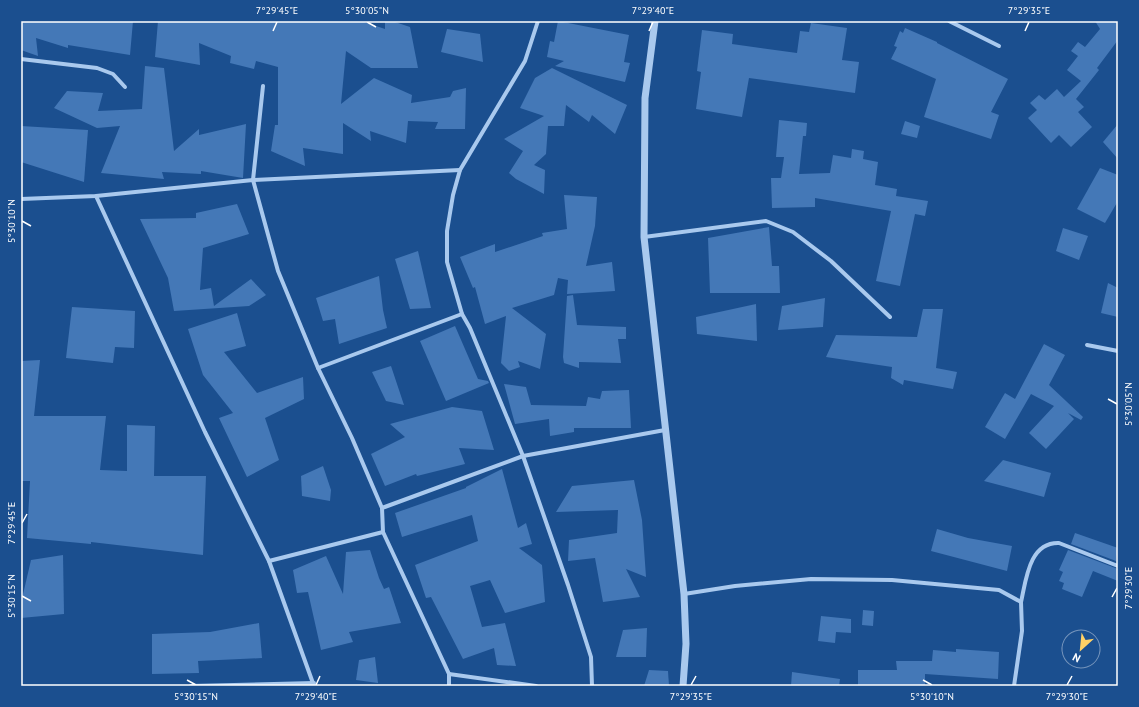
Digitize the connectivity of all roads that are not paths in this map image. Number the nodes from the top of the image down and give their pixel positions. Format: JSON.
{"nodes":[{"id":1,"x":538,"y":21,"type":"edge"},
{"id":2,"x":655,"y":21,"type":"edge"},
{"id":3,"x":949,"y":21,"type":"edge"},
{"id":4,"x":999,"y":46,"type":"dead end"},
{"id":5,"x":21,"y":59,"type":"edge"},
{"id":6,"x":264,"y":86,"type":"dead end"},
{"id":7,"x":125,"y":87,"type":"dead end"},
{"id":8,"x":460,"y":170,"type":"junction"},
{"id":9,"x":254,"y":180,"type":"junction"},
{"id":10,"x":96,"y":196,"type":"junction"},
{"id":11,"x":21,"y":199,"type":"edge"},
{"id":12,"x":644,"y":237,"type":"junction"},
{"id":13,"x":462,"y":314,"type":"junction"},
{"id":14,"x":890,"y":317,"type":"dead end"},
{"id":15,"x":1087,"y":345,"type":"dead end"},
{"id":16,"x":1118,"y":351,"type":"edge"},
{"id":17,"x":318,"y":368,"type":"junction"},
{"id":18,"x":665,"y":430,"type":"junction"},
{"id":19,"x":523,"y":456,"type":"junction"},
{"id":20,"x":382,"y":508,"type":"junction"},
{"id":21,"x":383,"y":532,"type":"junction"},
{"id":22,"x":269,"y":561,"type":"junction"},
{"id":23,"x":1118,"y":566,"type":"edge"},
{"id":24,"x":684,"y":594,"type":"junction"},
{"id":25,"x":1021,"y":602,"type":"junction"},
{"id":26,"x":449,"y":674,"type":"junction"},
{"id":27,"x":314,"y":685,"type":"edge"},
{"id":28,"x":191,"y":686,"type":"edge"},
{"id":29,"x":450,"y":686,"type":"edge"},
{"id":30,"x":536,"y":686,"type":"edge"},
{"id":31,"x":592,"y":686,"type":"edge"},
{"id":32,"x":683,"y":686,"type":"edge"},
{"id":33,"x":1014,"y":686,"type":"edge"}],
"edges":[{"from":1,"to":8,"type":"street"},
{"from":2,"to":12,"type":"street"},
{"from":3,"to":4,"type":"street"},
{"from":5,"to":7,"type":"street"},
{"from":6,"to":9,"type":"street"},
{"from":8,"to":9,"type":"street"},
{"from":8,"to":13,"type":"street"},
{"from":9,"to":10,"type":"street"},
{"from":9,"to":17,"type":"street"},
{"from":10,"to":11,"type":"street"},
{"from":10,"to":22,"type":"street"},
{"from":12,"to":14,"type":"street"},
{"from":12,"to":18,"type":"street"},
{"from":13,"to":17,"type":"street"},
{"from":13,"to":19,"type":"street"},
{"from":15,"to":16,"type":"street"},
{"from":17,"to":20,"type":"street"},
{"from":18,"to":19,"type":"street"},
{"from":18,"to":24,"type":"street"},
{"from":19,"to":20,"type":"street"},
{"from":19,"to":31,"type":"street"},
{"from":20,"to":21,"type":"street"},
{"from":21,"to":22,"type":"street"},
{"from":21,"to":26,"type":"street"},
{"from":22,"to":27,"type":"street"},
{"from":23,"to":25,"type":"street"},
{"from":24,"to":25,"type":"street"},
{"from":24,"to":32,"type":"street"},
{"from":25,"to":33,"type":"street"},
{"from":26,"to":29,"type":"street"},
{"from":26,"to":30,"type":"street"},
{"from":27,"to":28,"type":"street"}]}
